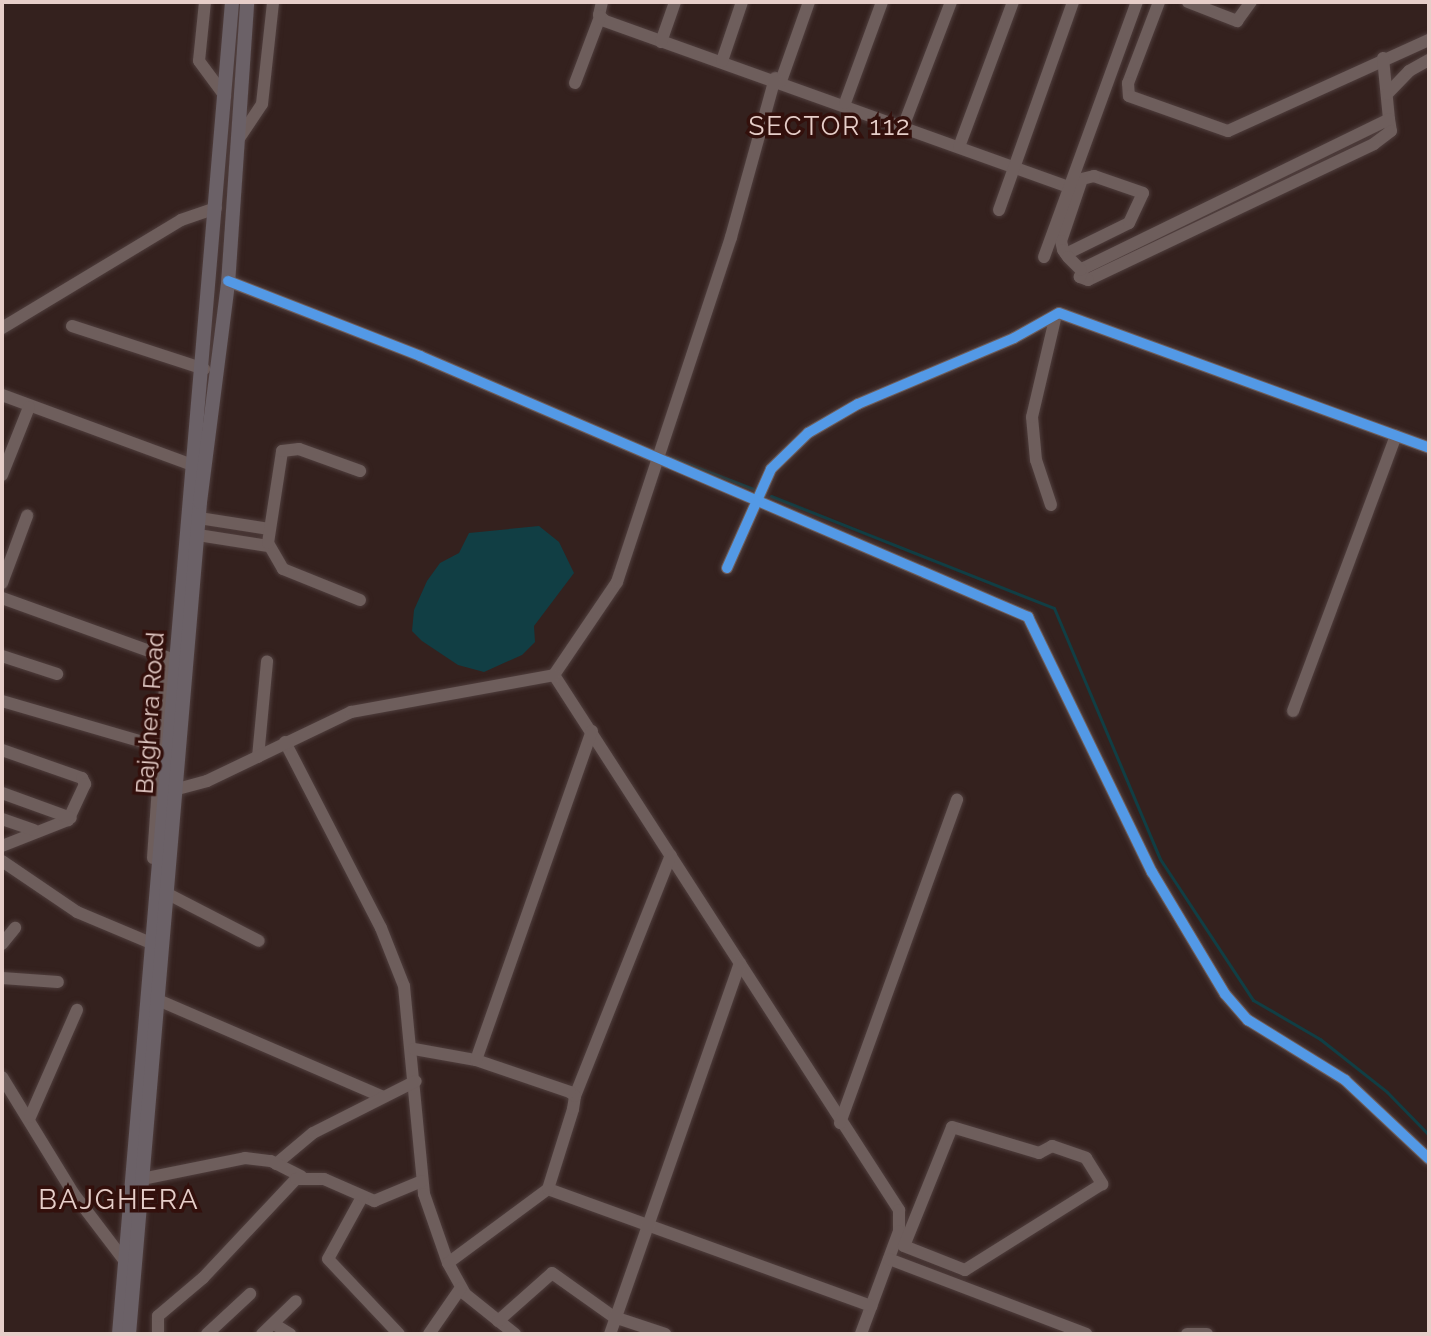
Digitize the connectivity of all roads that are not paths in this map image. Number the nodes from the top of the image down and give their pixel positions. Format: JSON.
{"nodes":[{"id":1,"x":205,"y":2,"type":"edge"},
{"id":2,"x":232,"y":2,"type":"edge"},
{"id":3,"x":247,"y":2,"type":"edge"},
{"id":4,"x":273,"y":2,"type":"edge"},
{"id":5,"x":602,"y":2,"type":"edge"},
{"id":6,"x":675,"y":2,"type":"edge"},
{"id":7,"x":742,"y":2,"type":"edge"},
{"id":8,"x":809,"y":2,"type":"edge"},
{"id":9,"x":882,"y":2,"type":"edge"},
{"id":10,"x":951,"y":2,"type":"edge"},
{"id":11,"x":1013,"y":2,"type":"edge"},
{"id":12,"x":1073,"y":2,"type":"edge"},
{"id":13,"x":1137,"y":2,"type":"edge"},
{"id":14,"x":1159,"y":2,"type":"edge"},
{"id":15,"x":1188,"y":2,"type":"edge"},
{"id":16,"x":1251,"y":2,"type":"edge"},
{"id":17,"x":600,"y":17,"type":"junction"},
{"id":18,"x":1429,"y":40,"type":"edge"},
{"id":19,"x":661,"y":42,"type":"junction"},
{"id":20,"x":1383,"y":58,"type":"junction"},
{"id":21,"x":1429,"y":60,"type":"edge"},
{"id":22,"x":722,"y":61,"type":"junction"},
{"id":23,"x":778,"y":80,"type":"junction"},
{"id":24,"x":575,"y":83,"type":"dead end"},
{"id":25,"x":1387,"y":94,"type":"junction"},
{"id":26,"x":225,"y":96,"type":"junction"},
{"id":27,"x":845,"y":103,"type":"junction"},
{"id":28,"x":903,"y":127,"type":"junction"},
{"id":29,"x":238,"y":140,"type":"junction"},
{"id":30,"x":959,"y":147,"type":"junction"},
{"id":31,"x":1014,"y":167,"type":"junction"},
{"id":32,"x":1068,"y":187,"type":"junction"},
{"id":33,"x":216,"y":208,"type":"junction"},
{"id":34,"x":999,"y":210,"type":"dead end"},
{"id":35,"x":1066,"y":254,"type":"junction"},
{"id":36,"x":1044,"y":257,"type":"dead end"},
{"id":37,"x":228,"y":281,"type":"junction"},
{"id":38,"x":1056,"y":315,"type":"junction"},
{"id":39,"x":207,"y":320,"type":"junction"},
{"id":40,"x":222,"y":324,"type":"junction"},
{"id":41,"x":72,"y":326,"type":"dead end"},
{"id":42,"x":2,"y":328,"type":"edge"},
{"id":43,"x":204,"y":369,"type":"junction"},
{"id":44,"x":2,"y":395,"type":"edge"},
{"id":45,"x":29,"y":407,"type":"junction"},
{"id":46,"x":1396,"y":436,"type":"junction"},
{"id":47,"x":1429,"y":448,"type":"edge"},
{"id":48,"x":659,"y":460,"type":"junction"},
{"id":49,"x":195,"y":466,"type":"junction"},
{"id":50,"x":360,"y":471,"type":"dead end"},
{"id":51,"x":2,"y":475,"type":"edge"},
{"id":52,"x":755,"y":500,"type":"junction"},
{"id":53,"x":1051,"y":505,"type":"dead end"},
{"id":54,"x":27,"y":516,"type":"dead end"},
{"id":55,"x":199,"y":518,"type":"junction"},
{"id":56,"x":269,"y":529,"type":"junction"},
{"id":57,"x":198,"y":535,"type":"junction"},
{"id":58,"x":268,"y":546,"type":"junction"},
{"id":59,"x":727,"y":568,"type":"dead end"},
{"id":60,"x":2,"y":583,"type":"edge"},
{"id":61,"x":2,"y":598,"type":"edge"},
{"id":62,"x":360,"y":600,"type":"dead end"},
{"id":63,"x":2,"y":656,"type":"edge"},
{"id":64,"x":172,"y":659,"type":"junction"},
{"id":65,"x":267,"y":661,"type":"dead end"},
{"id":66,"x":57,"y":674,"type":"dead end"},
{"id":67,"x":554,"y":675,"type":"junction"},
{"id":68,"x":2,"y":701,"type":"edge"},
{"id":69,"x":1293,"y":711,"type":"dead end"},
{"id":70,"x":592,"y":731,"type":"junction"},
{"id":71,"x":285,"y":742,"type":"junction"},
{"id":72,"x":165,"y":748,"type":"junction"},
{"id":73,"x":2,"y":750,"type":"edge"},
{"id":74,"x":258,"y":757,"type":"junction"},
{"id":75,"x":172,"y":790,"type":"junction"},
{"id":76,"x":2,"y":793,"type":"edge"},
{"id":77,"x":957,"y":799,"type":"dead end"},
{"id":78,"x":71,"y":818,"type":"junction"},
{"id":79,"x":2,"y":819,"type":"edge"},
{"id":80,"x":34,"y":830,"type":"junction"},
{"id":81,"x":2,"y":846,"type":"edge"},
{"id":82,"x":671,"y":855,"type":"junction"},
{"id":83,"x":2,"y":861,"type":"edge"},
{"id":84,"x":168,"y":894,"type":"junction"},
{"id":85,"x":15,"y":928,"type":"dead end"},
{"id":86,"x":259,"y":941,"type":"dead end"},
{"id":87,"x":150,"y":943,"type":"junction"},
{"id":88,"x":2,"y":944,"type":"edge"},
{"id":89,"x":740,"y":963,"type":"junction"},
{"id":90,"x":2,"y":978,"type":"edge"},
{"id":91,"x":58,"y":982,"type":"dead end"},
{"id":92,"x":158,"y":1000,"type":"junction"},
{"id":93,"x":77,"y":1010,"type":"dead end"},
{"id":94,"x":414,"y":1049,"type":"junction"},
{"id":95,"x":476,"y":1060,"type":"junction"},
{"id":96,"x":2,"y":1077,"type":"edge"},
{"id":97,"x":416,"y":1081,"type":"junction"},
{"id":98,"x":6,"y":1093,"type":"edge"},
{"id":99,"x":381,"y":1096,"type":"junction"},
{"id":100,"x":575,"y":1096,"type":"junction"},
{"id":101,"x":30,"y":1117,"type":"junction"},
{"id":102,"x":840,"y":1123,"type":"junction"},
{"id":103,"x":1429,"y":1159,"type":"edge"},
{"id":104,"x":276,"y":1164,"type":"junction"},
{"id":105,"x":301,"y":1176,"type":"junction"},
{"id":106,"x":142,"y":1179,"type":"junction"},
{"id":107,"x":422,"y":1181,"type":"junction"},
{"id":108,"x":548,"y":1189,"type":"junction"},
{"id":109,"x":361,"y":1199,"type":"junction"},
{"id":110,"x":647,"y":1224,"type":"junction"},
{"id":111,"x":906,"y":1225,"type":"junction"},
{"id":112,"x":889,"y":1259,"type":"junction"},
{"id":113,"x":124,"y":1260,"type":"junction"},
{"id":114,"x":448,"y":1263,"type":"junction"},
{"id":115,"x":460,"y":1289,"type":"junction"},
{"id":116,"x":250,"y":1294,"type":"dead end"},
{"id":117,"x":296,"y":1301,"type":"dead end"},
{"id":118,"x":872,"y":1306,"type":"junction"},
{"id":119,"x":614,"y":1317,"type":"junction"},
{"id":120,"x":498,"y":1321,"type":"junction"},
{"id":121,"x":274,"y":1324,"type":"junction"},
{"id":122,"x":121,"y":1333,"type":"edge"},
{"id":123,"x":158,"y":1334,"type":"edge"},
{"id":124,"x":207,"y":1334,"type":"edge"},
{"id":125,"x":214,"y":1334,"type":"edge"},
{"id":126,"x":225,"y":1334,"type":"edge"},
{"id":127,"x":262,"y":1334,"type":"edge"},
{"id":128,"x":290,"y":1334,"type":"edge"},
{"id":129,"x":399,"y":1334,"type":"edge"},
{"id":130,"x":429,"y":1334,"type":"edge"},
{"id":131,"x":515,"y":1334,"type":"edge"},
{"id":132,"x":610,"y":1334,"type":"edge"},
{"id":133,"x":665,"y":1334,"type":"edge"},
{"id":134,"x":861,"y":1334,"type":"edge"},
{"id":135,"x":1086,"y":1334,"type":"edge"},
{"id":136,"x":1187,"y":1334,"type":"edge"},
{"id":137,"x":1207,"y":1334,"type":"edge"}],
"edges":[{"from":1,"to":26,"type":"street"},
{"from":2,"to":26,"type":"main road","name":"Bajghera Road"},
{"from":3,"to":29,"type":"main road","name":"Bajghera Road"},
{"from":4,"to":29,"type":"street"},
{"from":5,"to":17,"type":"street"},
{"from":6,"to":19,"type":"street"},
{"from":7,"to":22,"type":"street"},
{"from":8,"to":23,"type":"street"},
{"from":9,"to":27,"type":"street"},
{"from":10,"to":28,"type":"street"},
{"from":11,"to":30,"type":"street"},
{"from":12,"to":31,"type":"street"},
{"from":13,"to":32,"type":"street"},
{"from":14,"to":20,"type":"street"},
{"from":15,"to":16,"type":"street"},
{"from":17,"to":19,"type":"street"},
{"from":17,"to":24,"type":"street"},
{"from":18,"to":20,"type":"street"},
{"from":19,"to":22,"type":"street"},
{"from":20,"to":25,"type":"street"},
{"from":21,"to":25,"type":"street"},
{"from":22,"to":23,"type":"street"},
{"from":23,"to":27,"type":"street"},
{"from":23,"to":48,"type":"street"},
{"from":25,"to":35,"type":"street"},
{"from":26,"to":33,"type":"main road","name":"Bajghera Road"},
{"from":27,"to":28,"type":"street"},
{"from":28,"to":30,"type":"street"},
{"from":29,"to":37,"type":"main road","name":"Bajghera Road"},
{"from":30,"to":31,"type":"street"},
{"from":31,"to":32,"type":"street"},
{"from":31,"to":34,"type":"street"},
{"from":32,"to":36,"type":"street"},
{"from":33,"to":39,"type":"main road","name":"Bajghera Road"},
{"from":33,"to":42,"type":"street"},
{"from":35,"to":35,"type":"street"},
{"from":37,"to":40,"type":"main road","name":"Bajghera Road"},
{"from":37,"to":48,"type":"street"},
{"from":38,"to":46,"type":"street"},
{"from":38,"to":52,"type":"street"},
{"from":38,"to":53,"type":"street"},
{"from":39,"to":40,"type":"main road"},
{"from":39,"to":43,"type":"main road","name":"Bajghera Road"},
{"from":40,"to":55,"type":"main road","name":"Bajghera Road"},
{"from":41,"to":43,"type":"street"},
{"from":43,"to":49,"type":"main road","name":"Bajghera Road"},
{"from":44,"to":45,"type":"street"},
{"from":45,"to":49,"type":"street"},
{"from":45,"to":51,"type":"street"},
{"from":46,"to":47,"type":"street"},
{"from":46,"to":69,"type":"street"},
{"from":48,"to":52,"type":"street"},
{"from":48,"to":67,"type":"street"},
{"from":49,"to":64,"type":"main road","name":"Bajghera Road"},
{"from":50,"to":56,"type":"street"},
{"from":52,"to":59,"type":"street"},
{"from":52,"to":103,"type":"street"},
{"from":54,"to":60,"type":"street"},
{"from":55,"to":56,"type":"street"},
{"from":55,"to":57,"type":"main road","name":"Bajghera Road"},
{"from":56,"to":58,"type":"street"},
{"from":57,"to":58,"type":"street"},
{"from":57,"to":75,"type":"main road","name":"Bajghera Road"},
{"from":58,"to":62,"type":"street"},
{"from":61,"to":64,"type":"street"},
{"from":63,"to":66,"type":"street"},
{"from":64,"to":72,"type":"main road","name":"Bajghera Road"},
{"from":65,"to":74,"type":"street"},
{"from":67,"to":70,"type":"street"},
{"from":67,"to":71,"type":"street"},
{"from":68,"to":72,"type":"street"},
{"from":70,"to":82,"type":"street"},
{"from":70,"to":95,"type":"street"},
{"from":71,"to":74,"type":"street"},
{"from":71,"to":94,"type":"street"},
{"from":72,"to":75,"type":"main road","name":"Bajghera Road"},
{"from":72,"to":87,"type":"street"},
{"from":73,"to":78,"type":"street"},
{"from":74,"to":75,"type":"street"},
{"from":75,"to":84,"type":"main road","name":"Bajghera Road"},
{"from":75,"to":87,"type":"main road","name":"Bajghera Road"},
{"from":76,"to":78,"type":"street"},
{"from":77,"to":102,"type":"street"},
{"from":78,"to":80,"type":"street"},
{"from":79,"to":80,"type":"street"},
{"from":80,"to":81,"type":"street"},
{"from":82,"to":89,"type":"street"},
{"from":82,"to":100,"type":"street"},
{"from":83,"to":87,"type":"street"},
{"from":84,"to":86,"type":"street"},
{"from":84,"to":92,"type":"main road","name":"Bajghera Road"},
{"from":85,"to":88,"type":"street"},
{"from":87,"to":113,"type":"main road","name":"Bajghera Road"},
{"from":89,"to":102,"type":"street"},
{"from":89,"to":110,"type":"street"},
{"from":90,"to":91,"type":"street"},
{"from":92,"to":99,"type":"street"},
{"from":92,"to":106,"type":"main road","name":"Bajghera Road"},
{"from":93,"to":101,"type":"street"},
{"from":94,"to":95,"type":"street"},
{"from":94,"to":97,"type":"street"},
{"from":95,"to":100,"type":"street"},
{"from":96,"to":98,"type":"street"},
{"from":97,"to":99,"type":"street"},
{"from":97,"to":107,"type":"street"},
{"from":98,"to":101,"type":"street"},
{"from":99,"to":104,"type":"street"},
{"from":100,"to":108,"type":"street"},
{"from":101,"to":113,"type":"street"},
{"from":102,"to":111,"type":"street"},
{"from":104,"to":105,"type":"street"},
{"from":104,"to":106,"type":"street"},
{"from":105,"to":109,"type":"street"},
{"from":105,"to":123,"type":"street"},
{"from":106,"to":122,"type":"main road","name":"Bajghera Road"},
{"from":107,"to":109,"type":"street"},
{"from":107,"to":114,"type":"street"},
{"from":108,"to":110,"type":"street"},
{"from":108,"to":114,"type":"street"},
{"from":109,"to":129,"type":"street"},
{"from":110,"to":118,"type":"street"},
{"from":110,"to":119,"type":"street"},
{"from":111,"to":111,"type":"street"},
{"from":111,"to":112,"type":"street"},
{"from":112,"to":118,"type":"street"},
{"from":112,"to":135,"type":"street"},
{"from":113,"to":122,"type":"main road","name":"Bajghera Road"},
{"from":114,"to":115,"type":"street"},
{"from":115,"to":120,"type":"street"},
{"from":115,"to":130,"type":"street"},
{"from":116,"to":124,"type":"street"},
{"from":117,"to":121,"type":"street"},
{"from":118,"to":134,"type":"street"},
{"from":119,"to":120,"type":"street"},
{"from":119,"to":132,"type":"street"},
{"from":119,"to":133,"type":"street"},
{"from":120,"to":131,"type":"street"},
{"from":121,"to":127,"type":"street"},
{"from":121,"to":128,"type":"street"},
{"from":125,"to":126,"type":"street"},
{"from":136,"to":137,"type":"street"}]}
